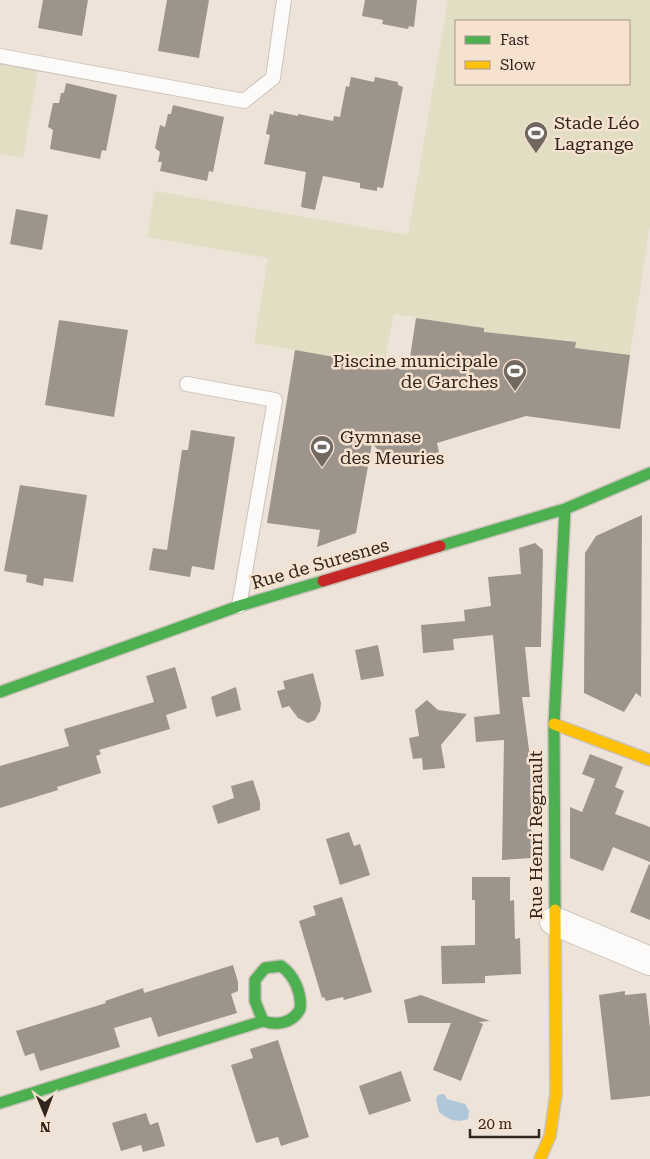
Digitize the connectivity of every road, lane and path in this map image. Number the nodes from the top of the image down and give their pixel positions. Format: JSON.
{"nodes":[{"id":1,"x":284,"y":0,"type":"edge"},
{"id":2,"x":0,"y":56,"type":"edge"},
{"id":3,"x":186,"y":384,"type":"dead end"},
{"id":4,"x":650,"y":473,"type":"edge"},
{"id":5,"x":565,"y":509,"type":"junction"},
{"id":6,"x":239,"y":606,"type":"junction"},
{"id":7,"x":0,"y":692,"type":"edge"},
{"id":8,"x":554,"y":724,"type":"junction"},
{"id":9,"x":650,"y":760,"type":"edge"},
{"id":10,"x":554,"y":921,"type":"junction"},
{"id":11,"x":650,"y":961,"type":"edge"},
{"id":12,"x":263,"y":1021,"type":"junction"},
{"id":13,"x":0,"y":1103,"type":"edge"},
{"id":14,"x":540,"y":1159,"type":"edge"}],
"edges":[{"from":1,"to":2,"type":"lane"},
{"from":3,"to":6,"type":"lane"},
{"from":4,"to":5,"type":"street","name":"Rue de Suresnes"},
{"from":5,"to":6,"type":"street","name":"Rue de Suresnes"},
{"from":5,"to":8,"type":"street","name":"Rue Henri Regnault"},
{"from":6,"to":7,"type":"street","name":"Rue de Suresnes"},
{"from":8,"to":9,"type":"street"},
{"from":8,"to":10,"type":"street","name":"Rue Henri Regnault"},
{"from":10,"to":11,"type":"street"},
{"from":10,"to":14,"type":"street","name":"Rue Henri Regnault"},
{"from":12,"to":12,"type":"street"},
{"from":12,"to":13,"type":"street"}]}
